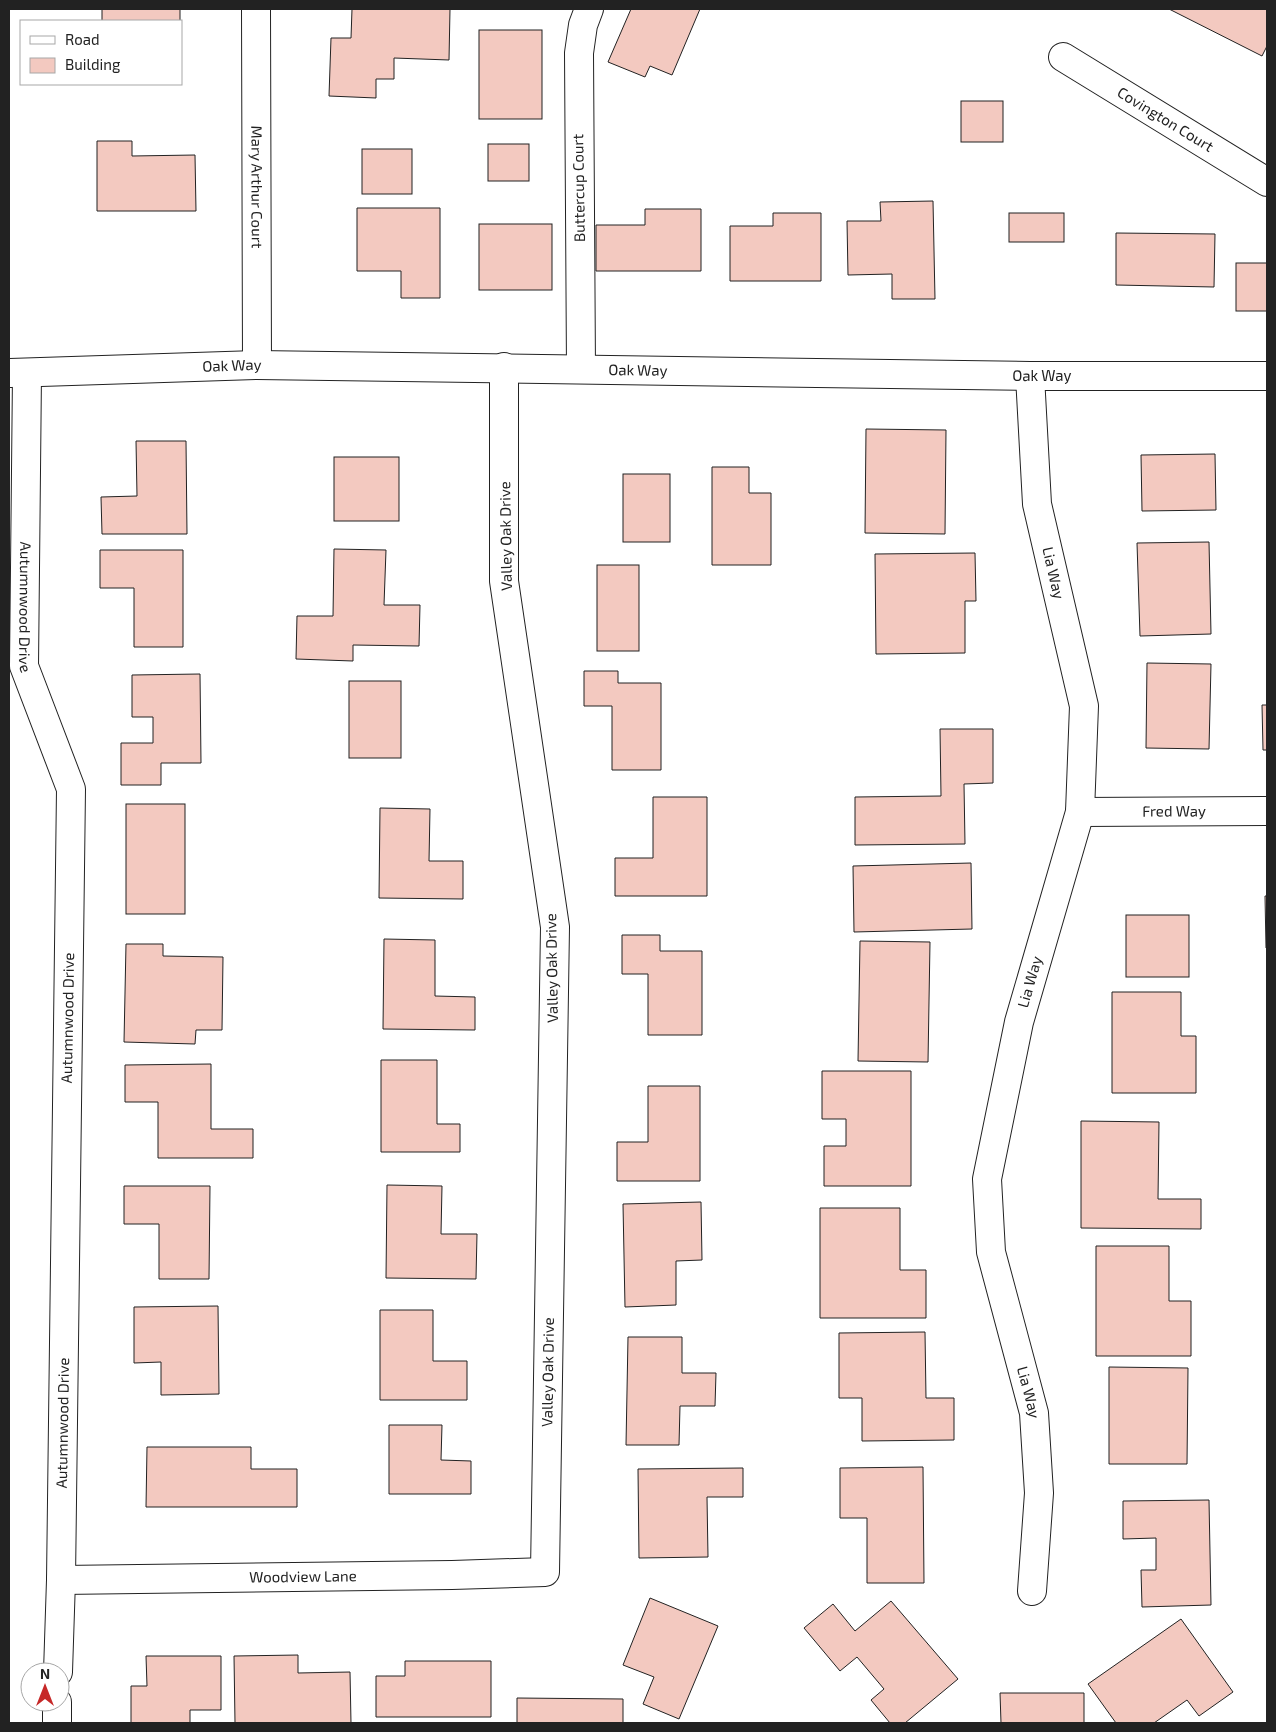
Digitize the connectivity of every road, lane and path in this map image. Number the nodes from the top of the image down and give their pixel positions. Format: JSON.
{"nodes":[{"id":1,"x":256,"y":9,"type":"edge"},
{"id":2,"x":589,"y":9,"type":"edge"},
{"id":3,"x":1063,"y":57,"type":"dead end"},
{"id":4,"x":1267,"y":182,"type":"edge"},
{"id":5,"x":257,"y":365,"type":"junction"},
{"id":6,"x":504,"y":367,"type":"junction"},
{"id":7,"x":581,"y":369,"type":"junction"},
{"id":8,"x":18,"y":373,"type":"edge"},
{"id":9,"x":1030,"y":376,"type":"junction"},
{"id":10,"x":1267,"y":376,"type":"edge"},
{"id":11,"x":1267,"y":811,"type":"edge"},
{"id":12,"x":1080,"y":812,"type":"junction"},
{"id":13,"x":545,"y":1572,"type":"joint"},
{"id":14,"x":61,"y":1580,"type":"junction"},
{"id":15,"x":1032,"y":1591,"type":"dead end"},
{"id":16,"x":58,"y":1662,"type":"edge"}],
"edges":[{"from":1,"to":5,"type":"street","name":"Mary Arthur Court"},
{"from":2,"to":7,"type":"street","name":"Buttercup Court"},
{"from":3,"to":4,"type":"street","name":"Covington Court"},
{"from":5,"to":6,"type":"street","name":"Oak Way"},
{"from":5,"to":8,"type":"street","name":"Oak Way"},
{"from":6,"to":7,"type":"street","name":"Oak Way"},
{"from":6,"to":13,"type":"street","name":"Valley Oak Drive"},
{"from":7,"to":9,"type":"street","name":"Oak Way"},
{"from":8,"to":14,"type":"street","name":"Autumnwood Drive"},
{"from":9,"to":10,"type":"street","name":"Oak Way"},
{"from":9,"to":12,"type":"street","name":"Lia Way"},
{"from":11,"to":12,"type":"street","name":"Fred Way"},
{"from":12,"to":15,"type":"street","name":"Lia Way"},
{"from":13,"to":14,"type":"street","name":"Woodview Lane"},
{"from":14,"to":16,"type":"street","name":"Autumnwood Drive"}]}
